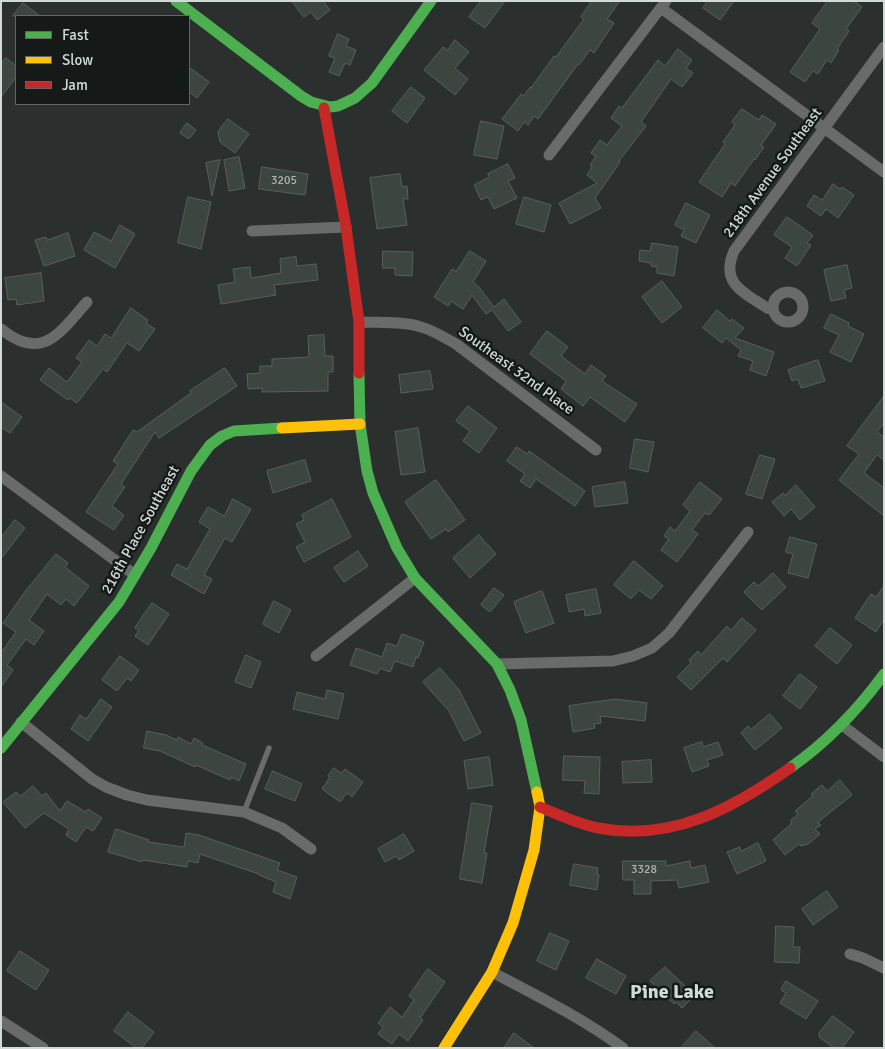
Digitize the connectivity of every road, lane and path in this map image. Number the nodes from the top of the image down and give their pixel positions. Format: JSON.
{"nodes":[{"id":1,"x":176,"y":1,"type":"edge"},
{"id":2,"x":431,"y":1,"type":"edge"},
{"id":3,"x":663,"y":4,"type":"edge"},
{"id":4,"x":884,"y":47,"type":"edge"},
{"id":5,"x":324,"y":108,"type":"junction"},
{"id":6,"x":825,"y":128,"type":"junction"},
{"id":7,"x":549,"y":155,"type":"dead end"},
{"id":8,"x":884,"y":172,"type":"edge"},
{"id":9,"x":346,"y":227,"type":"junction"},
{"id":10,"x":252,"y":231,"type":"dead end"},
{"id":11,"x":87,"y":302,"type":"dead end"},
{"id":12,"x":772,"y":309,"type":"dead end"},
{"id":13,"x":359,"y":322,"type":"junction"},
{"id":14,"x":1,"y":329,"type":"edge"},
{"id":15,"x":360,"y":424,"type":"junction"},
{"id":16,"x":596,"y":450,"type":"dead end"},
{"id":17,"x":1,"y":476,"type":"edge"},
{"id":18,"x":748,"y":532,"type":"dead end"},
{"id":19,"x":135,"y":575,"type":"junction"},
{"id":20,"x":415,"y":578,"type":"junction"},
{"id":21,"x":316,"y":656,"type":"dead end"},
{"id":22,"x":497,"y":664,"type":"junction"},
{"id":23,"x":884,"y":674,"type":"edge"},
{"id":24,"x":21,"y":722,"type":"junction"},
{"id":25,"x":842,"y":725,"type":"junction"},
{"id":26,"x":1,"y":748,"type":"edge"},
{"id":27,"x":269,"y":748,"type":"dead end"},
{"id":28,"x":884,"y":757,"type":"edge"},
{"id":29,"x":540,"y":806,"type":"junction"},
{"id":30,"x":244,"y":812,"type":"junction"},
{"id":31,"x":311,"y":849,"type":"dead end"},
{"id":32,"x":850,"y":954,"type":"dead end"},
{"id":33,"x":884,"y":968,"type":"edge"},
{"id":34,"x":492,"y":972,"type":"junction"},
{"id":35,"x":1,"y":1021,"type":"edge"},
{"id":36,"x":43,"y":1048,"type":"edge"},
{"id":37,"x":444,"y":1048,"type":"edge"},
{"id":38,"x":623,"y":1048,"type":"edge"}],
"edges":[{"from":1,"to":5,"type":"street"},
{"from":2,"to":5,"type":"street"},
{"from":3,"to":6,"type":"street"},
{"from":3,"to":7,"type":"street"},
{"from":4,"to":6,"type":"street","name":"218th Avenue Southeast"},
{"from":5,"to":9,"type":"street"},
{"from":6,"to":8,"type":"street"},
{"from":6,"to":12,"type":"street","name":"218th Avenue Southeast"},
{"from":9,"to":10,"type":"street"},
{"from":9,"to":13,"type":"street"},
{"from":11,"to":14,"type":"street"},
{"from":13,"to":15,"type":"street"},
{"from":13,"to":16,"type":"street","name":"Southeast 32nd Place"},
{"from":15,"to":19,"type":"street","name":"216th Place Southeast"},
{"from":15,"to":20,"type":"street"},
{"from":17,"to":19,"type":"street"},
{"from":18,"to":22,"type":"street"},
{"from":19,"to":24,"type":"street","name":"216th Place Southeast"},
{"from":20,"to":21,"type":"street"},
{"from":20,"to":22,"type":"street"},
{"from":22,"to":29,"type":"street"},
{"from":23,"to":25,"type":"street"},
{"from":24,"to":26,"type":"street","name":"216th Place Southeast"},
{"from":24,"to":30,"type":"street"},
{"from":25,"to":28,"type":"street"},
{"from":25,"to":29,"type":"street"},
{"from":27,"to":30,"type":"lane"},
{"from":29,"to":34,"type":"street"},
{"from":30,"to":31,"type":"street"},
{"from":32,"to":33,"type":"street"},
{"from":34,"to":37,"type":"street"},
{"from":34,"to":38,"type":"street"},
{"from":35,"to":36,"type":"street"}]}
